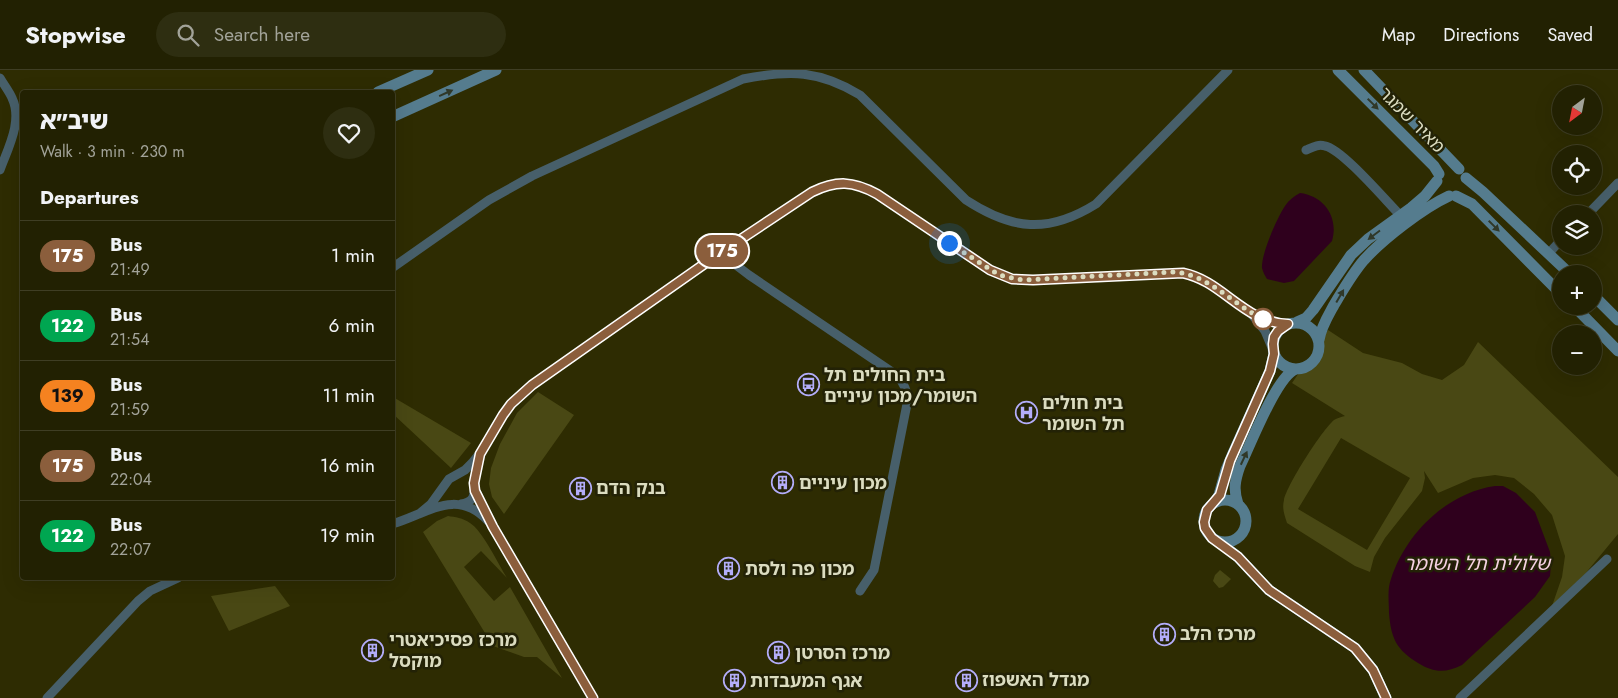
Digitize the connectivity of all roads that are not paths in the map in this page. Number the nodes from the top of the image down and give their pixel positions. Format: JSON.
{"nodes":[{"id":1,"x":428,"y":70,"type":"edge"},
{"id":2,"x":496,"y":70,"type":"edge"},
{"id":3,"x":1228,"y":70,"type":"edge"},
{"id":4,"x":1338,"y":70,"type":"edge"},
{"id":5,"x":1364,"y":70,"type":"edge"},
{"id":6,"x":0,"y":78,"type":"edge"},
{"id":7,"x":383,"y":90,"type":"edge"},
{"id":8,"x":395,"y":116,"type":"edge"},
{"id":9,"x":1306,"y":150,"type":"dead end"},
{"id":10,"x":1459,"y":168,"type":"junction"},
{"id":11,"x":0,"y":170,"type":"edge"},
{"id":12,"x":1438,"y":177,"type":"junction"},
{"id":13,"x":1466,"y":178,"type":"junction"},
{"id":14,"x":1618,"y":183,"type":"edge"},
{"id":15,"x":1452,"y":196,"type":"junction"},
{"id":16,"x":1597,"y":205,"type":"edge"},
{"id":17,"x":1400,"y":215,"type":"junction"},
{"id":18,"x":1552,"y":250,"type":"edge"},
{"id":19,"x":720,"y":253,"type":"junction"},
{"id":20,"x":1549,"y":253,"type":"junction"},
{"id":21,"x":1561,"y":265,"type":"edge"},
{"id":22,"x":395,"y":266,"type":"edge"},
{"id":23,"x":1552,"y":285,"type":"edge"},
{"id":24,"x":1602,"y":304,"type":"edge"},
{"id":25,"x":1249,"y":312,"type":"junction"},
{"id":26,"x":1583,"y":315,"type":"edge"},
{"id":27,"x":1618,"y":320,"type":"edge"},
{"id":28,"x":1293,"y":323,"type":"junction"},
{"id":29,"x":1319,"y":340,"type":"junction"},
{"id":30,"x":1618,"y":350,"type":"edge"},
{"id":31,"x":1274,"y":352,"type":"junction"},
{"id":32,"x":1296,"y":369,"type":"junction"},
{"id":33,"x":480,"y":454,"type":"junction"},
{"id":34,"x":454,"y":476,"type":"junction"},
{"id":35,"x":446,"y":485,"type":"junction"},
{"id":36,"x":475,"y":487,"type":"junction"},
{"id":37,"x":1215,"y":502,"type":"junction"},
{"id":38,"x":458,"y":504,"type":"junction"},
{"id":39,"x":1238,"y":504,"type":"junction"},
{"id":40,"x":419,"y":514,"type":"junction"},
{"id":41,"x":395,"y":523,"type":"edge"},
{"id":42,"x":493,"y":527,"type":"junction"},
{"id":43,"x":1243,"y":533,"type":"junction"},
{"id":44,"x":1218,"y":541,"type":"junction"},
{"id":45,"x":1607,"y":559,"type":"dead end"},
{"id":46,"x":1248,"y":568,"type":"junction"},
{"id":47,"x":174,"y":580,"type":"edge"},
{"id":48,"x":860,"y":591,"type":"dead end"},
{"id":49,"x":47,"y":698,"type":"edge"},
{"id":50,"x":593,"y":698,"type":"edge"},
{"id":51,"x":1386,"y":698,"type":"edge"},
{"id":52,"x":1460,"y":698,"type":"edge"}],
"edges":[{"from":1,"to":7,"type":"street"},
{"from":8,"to":2,"type":"street","one_way":true},
{"from":3,"to":22,"type":"street"},
{"from":4,"to":12,"type":"street","name":"מאיר שמגר","one_way":true},
{"from":5,"to":10,"type":"street","name":"מאיר שמגר"},
{"from":6,"to":11,"type":"street"},
{"from":9,"to":17,"type":"street"},
{"from":10,"to":12,"type":"street"},
{"from":10,"to":13,"type":"street"},
{"from":12,"to":15,"type":"street"},
{"from":12,"to":17,"type":"street"},
{"from":13,"to":15,"type":"street"},
{"from":13,"to":20,"type":"street"},
{"from":14,"to":16,"type":"street"},
{"from":15,"to":23,"type":"street","one_way":true},
{"from":29,"to":15,"type":"street","one_way":true},
{"from":17,"to":28,"type":"street","one_way":true},
{"from":18,"to":20,"type":"street"},
{"from":19,"to":25,"type":"street"},
{"from":19,"to":33,"type":"street"},
{"from":19,"to":48,"type":"street"},
{"from":20,"to":21,"type":"street"},
{"from":24,"to":27,"type":"street"},
{"from":25,"to":28,"type":"street"},
{"from":25,"to":31,"type":"street"},
{"from":26,"to":30,"type":"street"},
{"from":28,"to":29,"type":"street"},
{"from":28,"to":31,"type":"street"},
{"from":29,"to":32,"type":"street"},
{"from":31,"to":32,"type":"street"},
{"from":31,"to":37,"type":"street"},
{"from":39,"to":32,"type":"street","one_way":true},
{"from":33,"to":34,"type":"street"},
{"from":33,"to":36,"type":"street"},
{"from":34,"to":35,"type":"street"},
{"from":34,"to":36,"type":"street"},
{"from":35,"to":38,"type":"street"},
{"from":35,"to":40,"type":"street"},
{"from":36,"to":38,"type":"street"},
{"from":36,"to":42,"type":"street"},
{"from":37,"to":39,"type":"street"},
{"from":37,"to":44,"type":"street"},
{"from":38,"to":40,"type":"street"},
{"from":38,"to":42,"type":"street"},
{"from":39,"to":43,"type":"street"},
{"from":40,"to":41,"type":"street"},
{"from":42,"to":50,"type":"street"},
{"from":43,"to":44,"type":"street"},
{"from":43,"to":46,"type":"street"},
{"from":44,"to":46,"type":"street"},
{"from":45,"to":52,"type":"street"},
{"from":46,"to":51,"type":"street"},
{"from":47,"to":49,"type":"street"}]}
